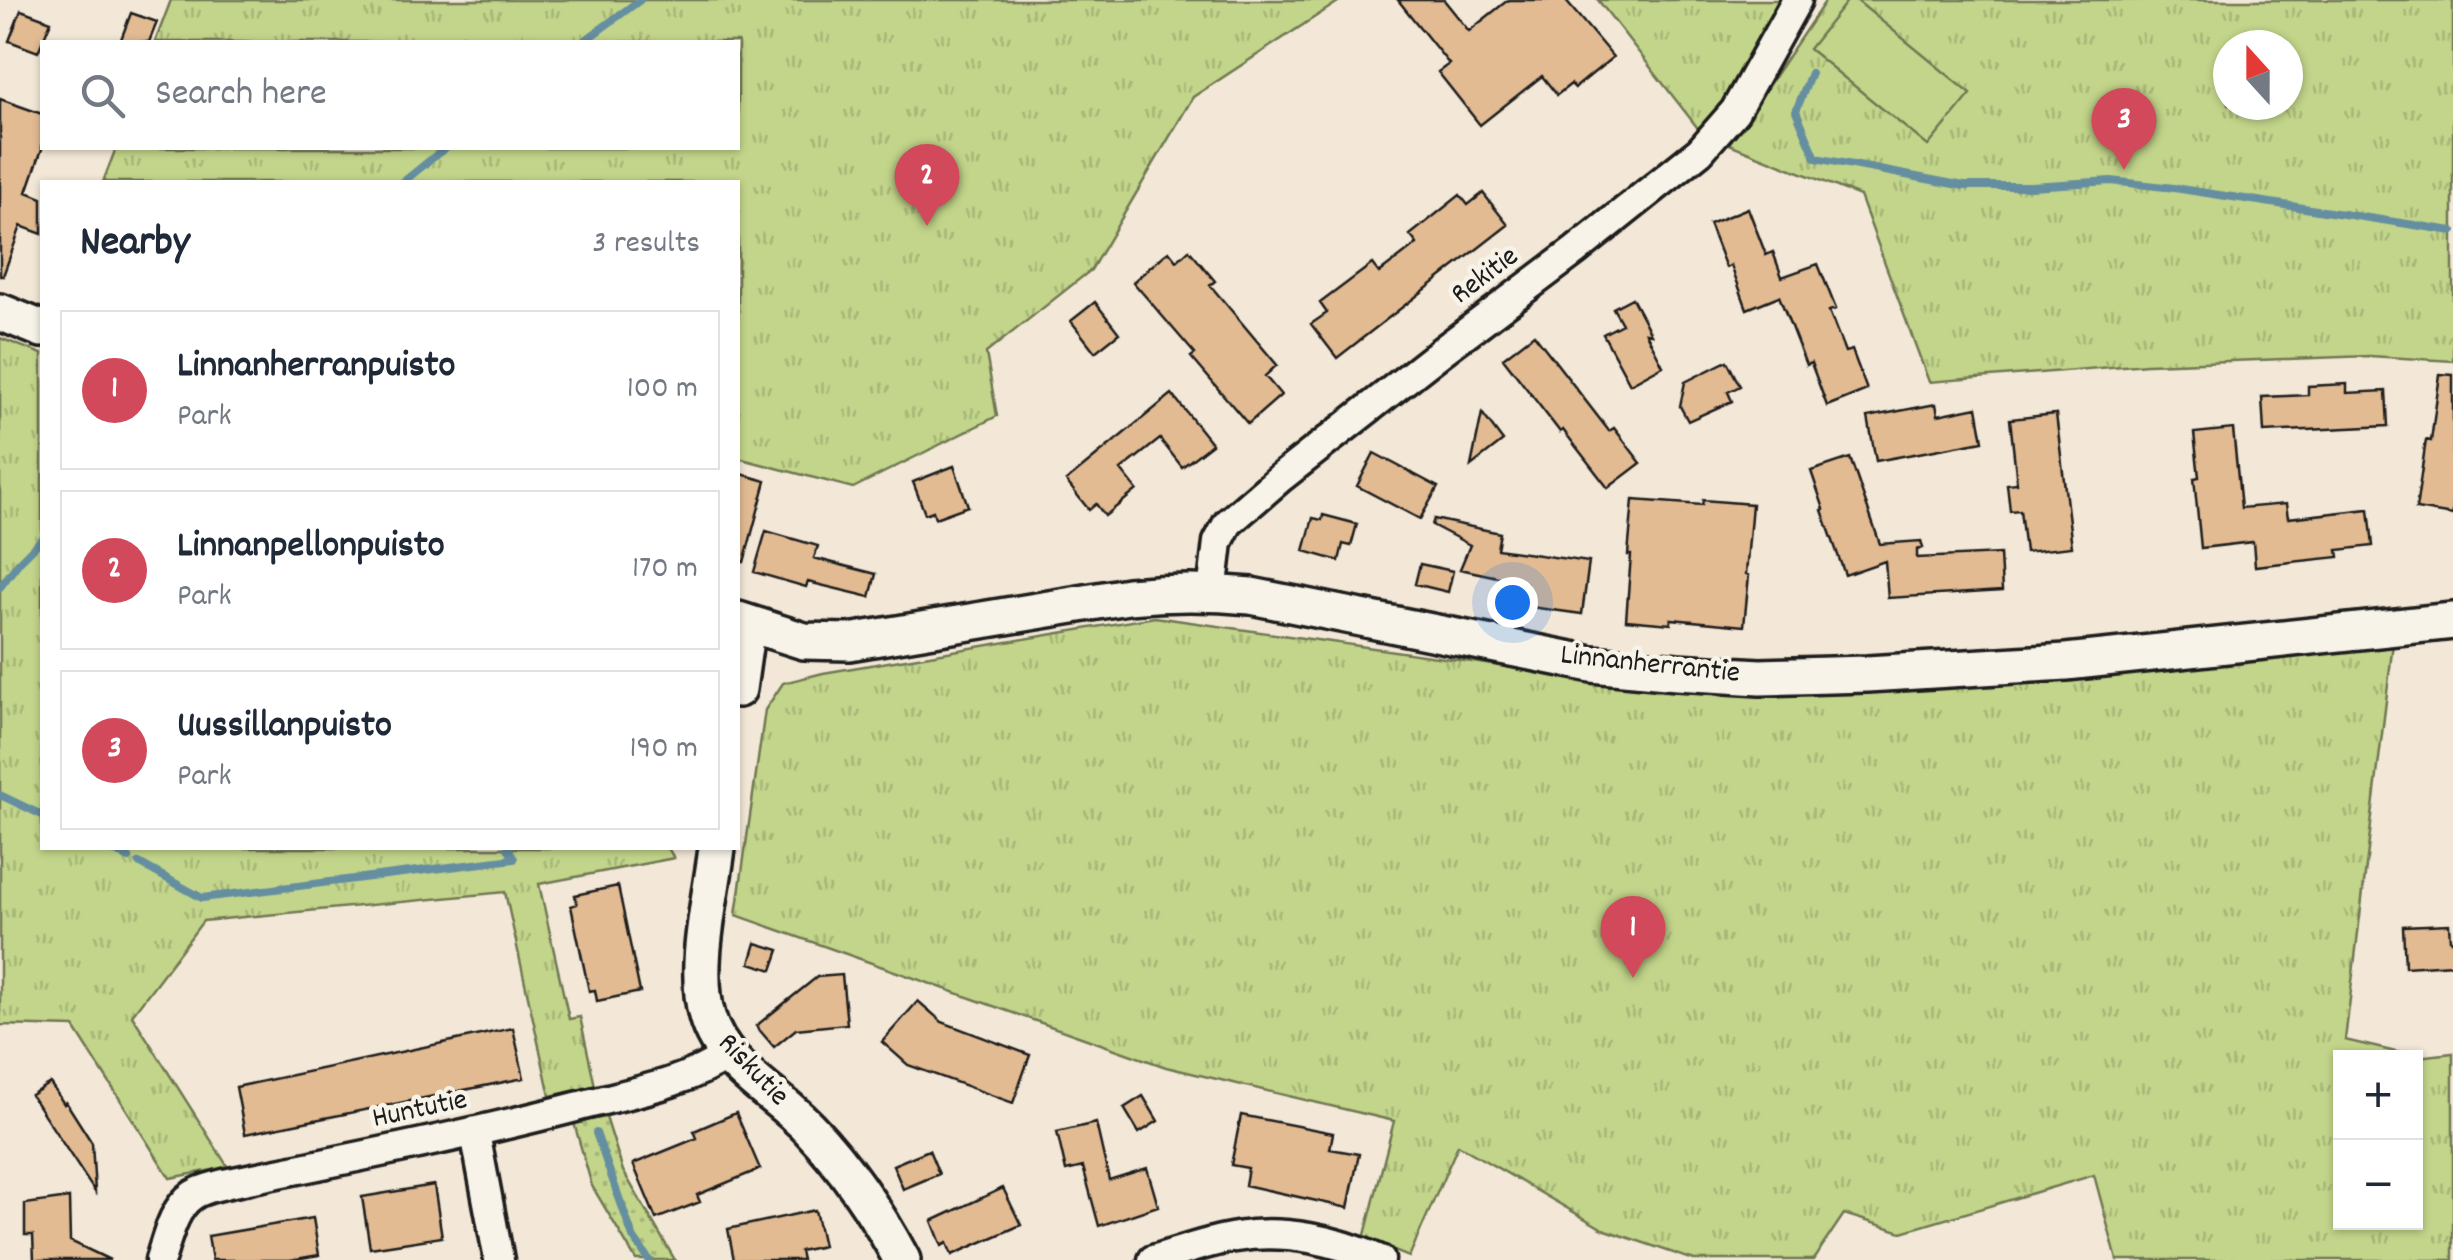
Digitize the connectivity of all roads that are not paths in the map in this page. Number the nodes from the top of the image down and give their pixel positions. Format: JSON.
{"nodes":[{"id":1,"x":1797,"y":0,"type":"edge"},
{"id":2,"x":0,"y":312,"type":"edge"},
{"id":3,"x":40,"y":328,"type":"edge"},
{"id":4,"x":1212,"y":592,"type":"junction"},
{"id":5,"x":2453,"y":621,"type":"edge"},
{"id":6,"x":742,"y":622,"type":"edge"},
{"id":7,"x":740,"y":656,"type":"edge"},
{"id":8,"x":718,"y":850,"type":"edge"},
{"id":9,"x":728,"y":1055,"type":"junction"},
{"id":10,"x":475,"y":1133,"type":"junction"},
{"id":11,"x":160,"y":1260,"type":"edge"},
{"id":12,"x":499,"y":1260,"type":"edge"},
{"id":13,"x":902,"y":1260,"type":"edge"},
{"id":14,"x":1153,"y":1260,"type":"edge"},
{"id":15,"x":1380,"y":1260,"type":"edge"}],
"edges":[{"from":1,"to":4,"type":"street","name":"Rekitie"},
{"from":2,"to":3,"type":"street"},
{"from":4,"to":5,"type":"street","name":"Linnanherrantie"},
{"from":4,"to":6,"type":"street","name":"Linnanherrantie"},
{"from":6,"to":7,"type":"street"},
{"from":8,"to":9,"type":"street","name":"Riskutie"},
{"from":9,"to":10,"type":"street","name":"Huntutie"},
{"from":9,"to":13,"type":"street","name":"Riskutie"},
{"from":10,"to":11,"type":"street","name":"Huntutie"},
{"from":10,"to":12,"type":"street"},
{"from":14,"to":15,"type":"street"}]}
